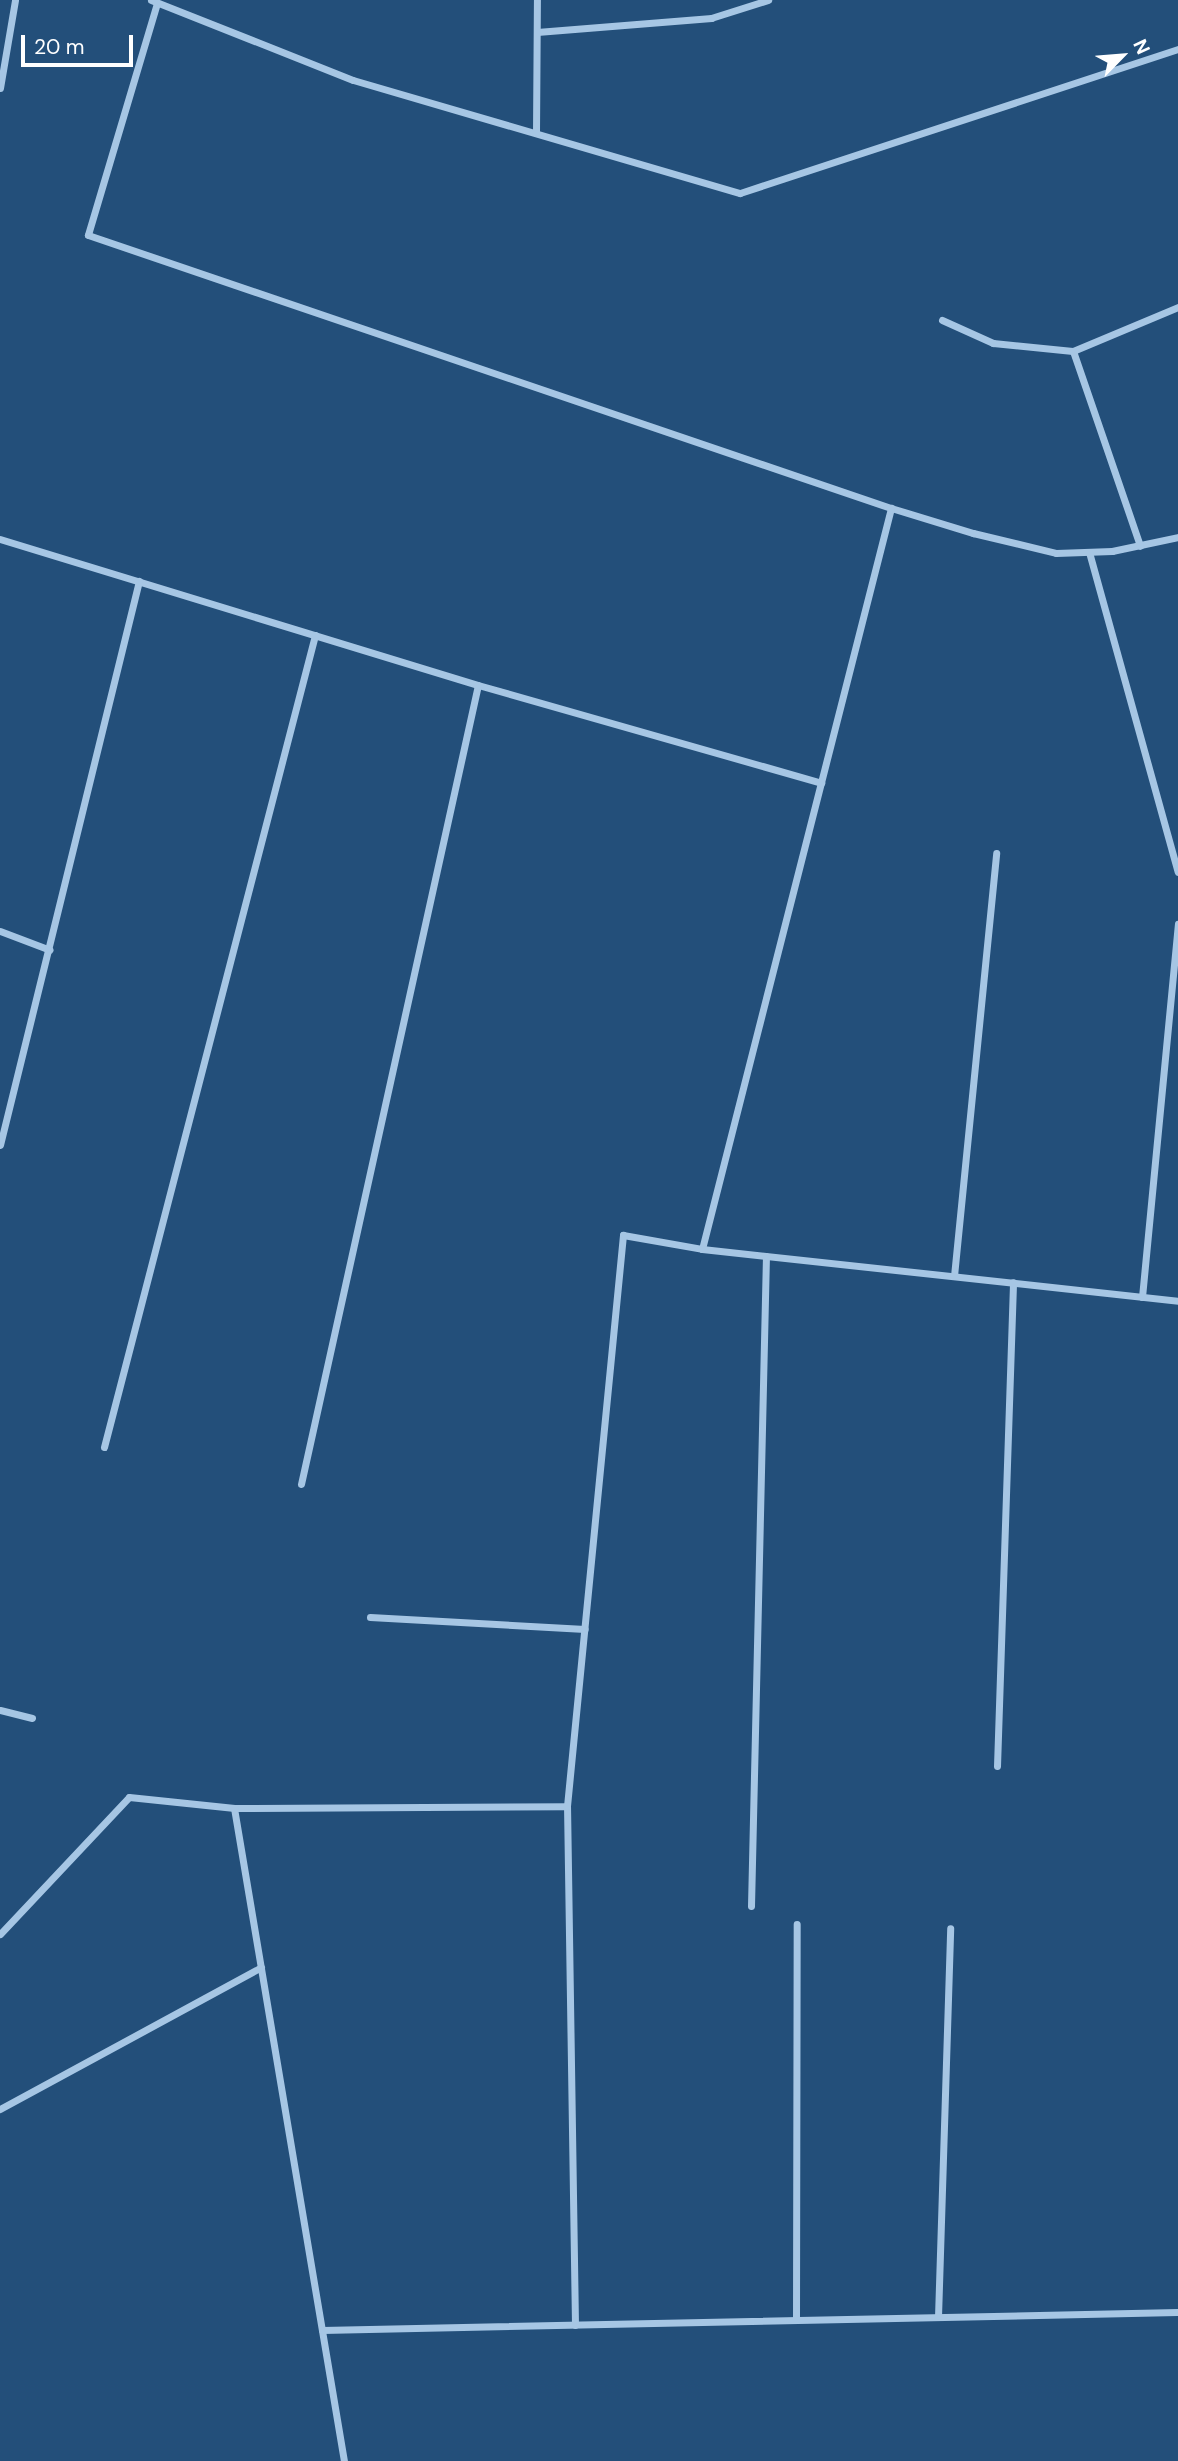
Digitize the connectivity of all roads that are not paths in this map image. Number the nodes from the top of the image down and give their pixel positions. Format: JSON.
{"nodes":[{"id":1,"x":15,"y":0,"type":"edge"},
{"id":2,"x":537,"y":0,"type":"edge"},
{"id":3,"x":768,"y":0,"type":"edge"},
{"id":4,"x":154,"y":1,"type":"edge"},
{"id":5,"x":537,"y":33,"type":"junction"},
{"id":6,"x":1178,"y":49,"type":"edge"},
{"id":7,"x":0,"y":88,"type":"edge"},
{"id":8,"x":536,"y":133,"type":"junction"},
{"id":9,"x":1178,"y":307,"type":"edge"},
{"id":10,"x":942,"y":320,"type":"dead end"},
{"id":11,"x":1073,"y":351,"type":"junction"},
{"id":12,"x":891,"y":508,"type":"junction"},
{"id":13,"x":1178,"y":537,"type":"edge"},
{"id":14,"x":0,"y":539,"type":"edge"},
{"id":15,"x":1140,"y":546,"type":"junction"},
{"id":16,"x":1089,"y":552,"type":"junction"},
{"id":17,"x":139,"y":581,"type":"junction"},
{"id":18,"x":315,"y":635,"type":"junction"},
{"id":19,"x":478,"y":685,"type":"junction"},
{"id":20,"x":821,"y":783,"type":"junction"},
{"id":21,"x":996,"y":853,"type":"dead end"},
{"id":22,"x":1178,"y":872,"type":"edge"},
{"id":23,"x":1178,"y":924,"type":"edge"},
{"id":24,"x":0,"y":931,"type":"edge"},
{"id":25,"x":51,"y":950,"type":"junction"},
{"id":26,"x":0,"y":1144,"type":"edge"},
{"id":27,"x":702,"y":1249,"type":"junction"},
{"id":28,"x":766,"y":1256,"type":"junction"},
{"id":29,"x":954,"y":1276,"type":"junction"},
{"id":30,"x":1013,"y":1282,"type":"junction"},
{"id":31,"x":1142,"y":1297,"type":"junction"},
{"id":32,"x":1178,"y":1301,"type":"edge"},
{"id":33,"x":104,"y":1447,"type":"dead end"},
{"id":34,"x":301,"y":1484,"type":"dead end"},
{"id":35,"x":370,"y":1618,"type":"dead end"},
{"id":36,"x":584,"y":1629,"type":"junction"},
{"id":37,"x":0,"y":1710,"type":"edge"},
{"id":38,"x":32,"y":1718,"type":"dead end"},
{"id":39,"x":997,"y":1766,"type":"dead end"},
{"id":40,"x":568,"y":1806,"type":"junction"},
{"id":41,"x":234,"y":1808,"type":"junction"},
{"id":42,"x":751,"y":1906,"type":"dead end"},
{"id":43,"x":797,"y":1924,"type":"dead end"},
{"id":44,"x":950,"y":1928,"type":"dead end"},
{"id":45,"x":0,"y":1934,"type":"edge"},
{"id":46,"x":261,"y":1967,"type":"junction"},
{"id":47,"x":0,"y":2109,"type":"edge"},
{"id":48,"x":1178,"y":2312,"type":"edge"},
{"id":49,"x":938,"y":2317,"type":"junction"},
{"id":50,"x":796,"y":2320,"type":"junction"},
{"id":51,"x":575,"y":2325,"type":"junction"},
{"id":52,"x":322,"y":2330,"type":"junction"},
{"id":53,"x":344,"y":2461,"type":"edge"}],
"edges":[{"from":1,"to":7,"type":"street"},
{"from":2,"to":5,"type":"street"},
{"from":3,"to":5,"type":"street"},
{"from":4,"to":8,"type":"street"},
{"from":4,"to":12,"type":"street"},
{"from":5,"to":8,"type":"street"},
{"from":6,"to":8,"type":"street"},
{"from":9,"to":11,"type":"street"},
{"from":10,"to":11,"type":"street"},
{"from":11,"to":15,"type":"street"},
{"from":12,"to":16,"type":"street"},
{"from":12,"to":20,"type":"street"},
{"from":13,"to":15,"type":"street"},
{"from":14,"to":17,"type":"street"},
{"from":15,"to":16,"type":"street"},
{"from":16,"to":22,"type":"street"},
{"from":17,"to":18,"type":"street"},
{"from":17,"to":25,"type":"street"},
{"from":18,"to":19,"type":"street"},
{"from":18,"to":33,"type":"street"},
{"from":19,"to":20,"type":"street"},
{"from":19,"to":34,"type":"street"},
{"from":20,"to":27,"type":"street"},
{"from":21,"to":29,"type":"street"},
{"from":23,"to":31,"type":"street"},
{"from":24,"to":25,"type":"street"},
{"from":25,"to":26,"type":"street"},
{"from":27,"to":28,"type":"street"},
{"from":27,"to":36,"type":"street"},
{"from":28,"to":29,"type":"street"},
{"from":28,"to":42,"type":"street"},
{"from":29,"to":30,"type":"street"},
{"from":30,"to":31,"type":"street"},
{"from":30,"to":39,"type":"street"},
{"from":31,"to":32,"type":"street"},
{"from":35,"to":36,"type":"street"},
{"from":36,"to":40,"type":"street"},
{"from":37,"to":38,"type":"street"},
{"from":40,"to":41,"type":"street"},
{"from":40,"to":51,"type":"street"},
{"from":41,"to":45,"type":"street"},
{"from":41,"to":46,"type":"street"},
{"from":43,"to":50,"type":"street"},
{"from":44,"to":49,"type":"street"},
{"from":46,"to":47,"type":"street"},
{"from":46,"to":52,"type":"street"},
{"from":48,"to":49,"type":"street"},
{"from":49,"to":50,"type":"street"},
{"from":50,"to":51,"type":"street"},
{"from":51,"to":52,"type":"street"},
{"from":52,"to":53,"type":"street"}]}
